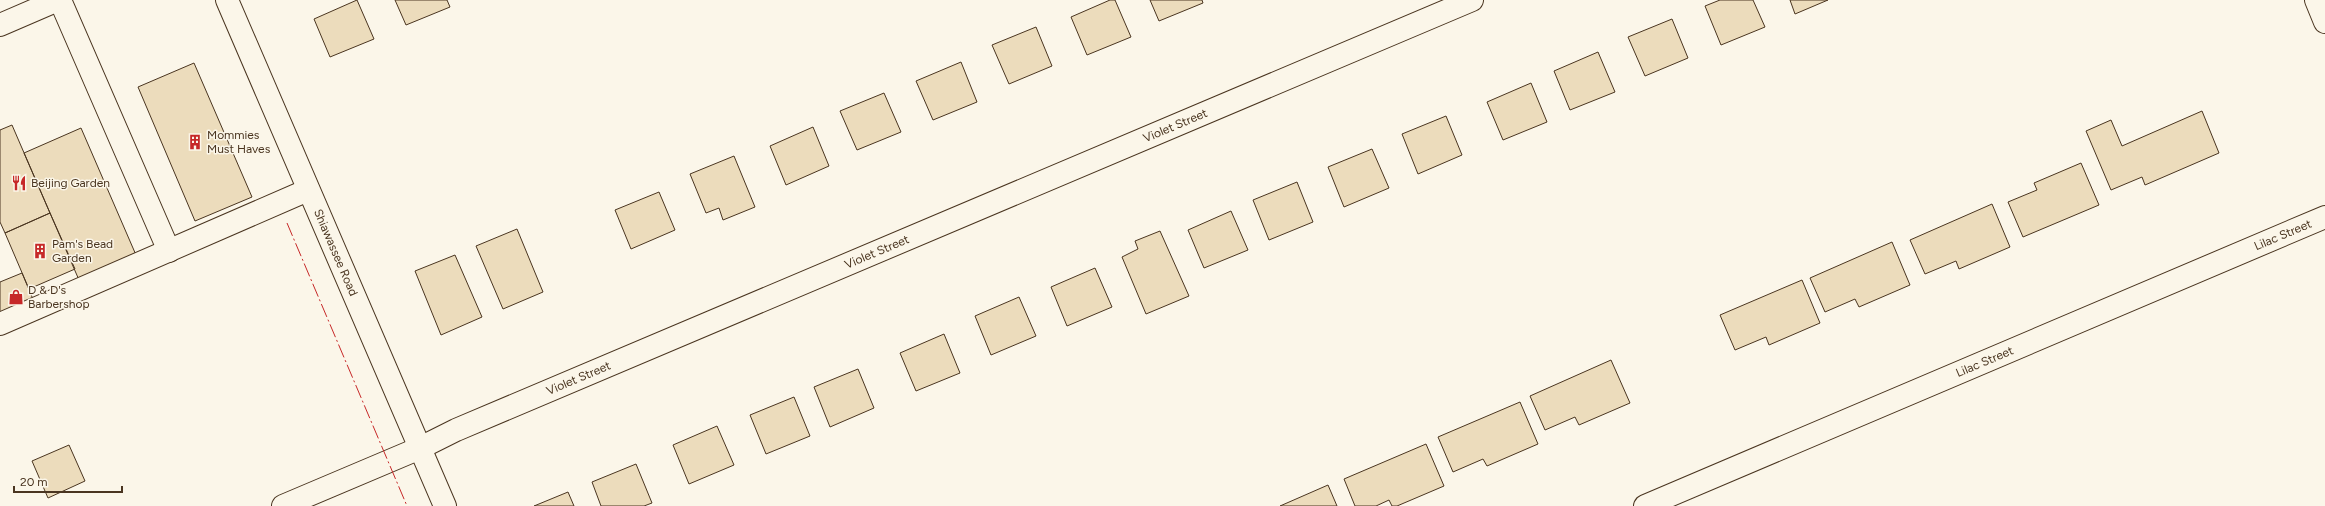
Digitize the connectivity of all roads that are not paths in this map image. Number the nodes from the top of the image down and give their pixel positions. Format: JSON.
{"nodes":[{"id":1,"x":59,"y":0,"type":"edge"},
{"id":2,"x":227,"y":0,"type":"edge"},
{"id":3,"x":1472,"y":0,"type":"edge"},
{"id":4,"x":2316,"y":0,"type":"edge"},
{"id":5,"x":2325,"y":22,"type":"edge"},
{"id":6,"x":0,"y":25,"type":"edge"},
{"id":7,"x":308,"y":190,"type":"junction"},
{"id":8,"x":2325,"y":217,"type":"edge"},
{"id":9,"x":169,"y":251,"type":"junction"},
{"id":10,"x":0,"y":324,"type":"edge"},
{"id":11,"x":420,"y":448,"type":"junction"},
{"id":12,"x":283,"y":506,"type":"edge"},
{"id":13,"x":445,"y":506,"type":"edge"},
{"id":14,"x":1645,"y":506,"type":"edge"}],
"edges":[{"from":1,"to":6,"type":"street"},
{"from":1,"to":9,"type":"street"},
{"from":2,"to":7,"type":"street","name":"Shiawassee Road"},
{"from":3,"to":11,"type":"street","name":"Violet Street"},
{"from":4,"to":5,"type":"street"},
{"from":7,"to":9,"type":"street"},
{"from":7,"to":11,"type":"street","name":"Shiawassee Road"},
{"from":8,"to":14,"type":"street","name":"Lilac Street"},
{"from":9,"to":10,"type":"street"},
{"from":11,"to":12,"type":"street","name":"Violet Street"},
{"from":11,"to":13,"type":"street","name":"Shiawassee Road"}]}
